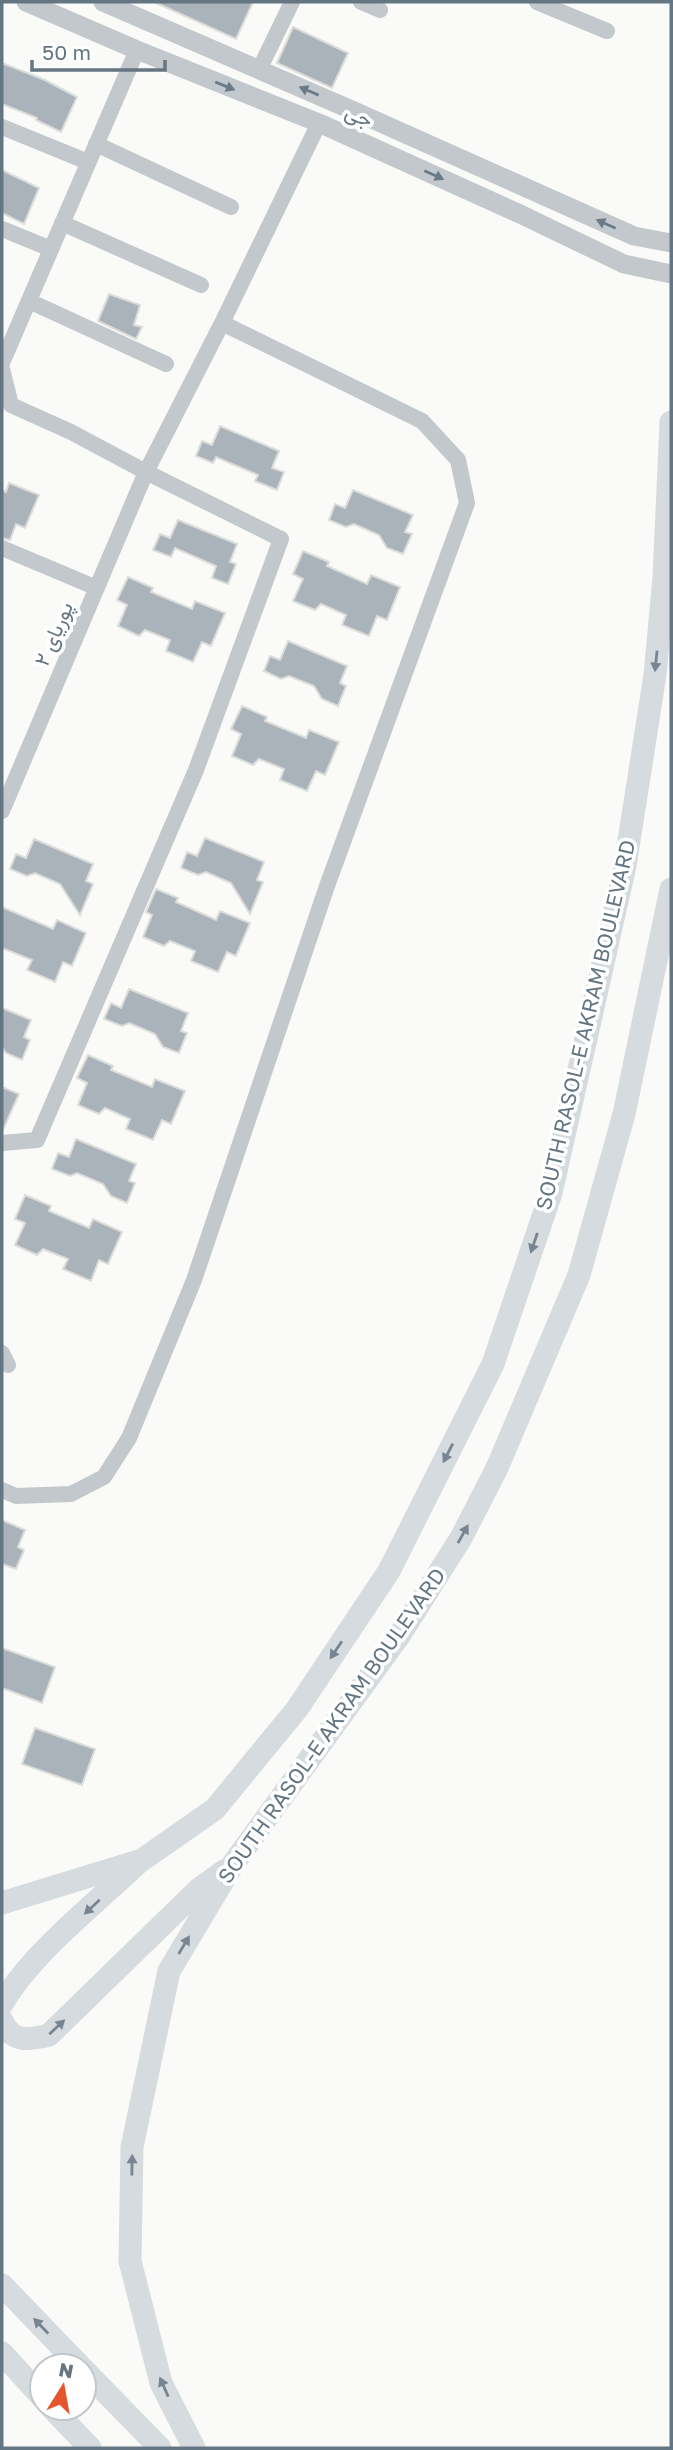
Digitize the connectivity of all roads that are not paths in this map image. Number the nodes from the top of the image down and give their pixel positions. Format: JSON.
{"nodes":[{"id":1,"x":26,"y":2,"type":"edge"},
{"id":2,"x":103,"y":2,"type":"edge"},
{"id":3,"x":292,"y":2,"type":"edge"},
{"id":4,"x":361,"y":2,"type":"edge"},
{"id":5,"x":537,"y":2,"type":"edge"},
{"id":6,"x":380,"y":10,"type":"dead end"},
{"id":7,"x":607,"y":31,"type":"dead end"},
{"id":8,"x":137,"y":50,"type":"junction"},
{"id":9,"x":259,"y":70,"type":"junction"},
{"id":10,"x":319,"y":123,"type":"junction"},
{"id":11,"x":2,"y":127,"type":"edge"},
{"id":12,"x":96,"y":144,"type":"junction"},
{"id":13,"x":88,"y":162,"type":"junction"},
{"id":14,"x":232,"y":207,"type":"dead end"},
{"id":15,"x":62,"y":223,"type":"junction"},
{"id":16,"x":2,"y":229,"type":"edge"},
{"id":17,"x":634,"y":236,"type":"junction"},
{"id":18,"x":671,"y":243,"type":"edge"},
{"id":19,"x":51,"y":249,"type":"junction"},
{"id":20,"x":624,"y":264,"type":"junction"},
{"id":21,"x":671,"y":274,"type":"edge"},
{"id":22,"x":201,"y":285,"type":"dead end"},
{"id":23,"x":29,"y":301,"type":"junction"},
{"id":24,"x":222,"y":323,"type":"junction"},
{"id":25,"x":7,"y":337,"type":"edge"},
{"id":26,"x":2,"y":363,"type":"edge"},
{"id":27,"x":166,"y":365,"type":"dead end"},
{"id":28,"x":2,"y":369,"type":"edge"},
{"id":29,"x":671,"y":422,"type":"edge"},
{"id":30,"x":146,"y":472,"type":"junction"},
{"id":31,"x":2,"y":548,"type":"edge"},
{"id":32,"x":97,"y":588,"type":"junction"},
{"id":33,"x":2,"y":811,"type":"edge"},
{"id":34,"x":671,"y":889,"type":"edge"},
{"id":35,"x":2,"y":1143,"type":"edge"},
{"id":36,"x":2,"y":1490,"type":"edge"},
{"id":37,"x":142,"y":1860,"type":"junction"},
{"id":38,"x":233,"y":1864,"type":"junction"},
{"id":39,"x":2,"y":1903,"type":"edge"},
{"id":40,"x":2,"y":2004,"type":"edge"},
{"id":41,"x":2,"y":2021,"type":"edge"},
{"id":42,"x":2,"y":2285,"type":"edge"},
{"id":43,"x":67,"y":2352,"type":"edge"},
{"id":44,"x":2,"y":2353,"type":"edge"},
{"id":45,"x":28,"y":2382,"type":"edge"},
{"id":46,"x":98,"y":2384,"type":"edge"},
{"id":47,"x":65,"y":2422,"type":"edge"},
{"id":48,"x":90,"y":2448,"type":"edge"},
{"id":49,"x":160,"y":2448,"type":"edge"},
{"id":50,"x":194,"y":2448,"type":"edge"}],
"edges":[{"from":1,"to":8,"type":"street","name":"جی"},
{"from":2,"to":9,"type":"street","name":"جی"},
{"from":3,"to":9,"type":"street"},
{"from":4,"to":6,"type":"street"},
{"from":5,"to":7,"type":"street"},
{"from":8,"to":10,"type":"street","name":"جی","one_way":true},
{"from":8,"to":12,"type":"street"},
{"from":17,"to":9,"type":"street","name":"جی","one_way":true},
{"from":10,"to":20,"type":"street","name":"جی","one_way":true},
{"from":10,"to":24,"type":"street","name":"پوریای ۲"},
{"from":11,"to":13,"type":"street"},
{"from":12,"to":13,"type":"street"},
{"from":12,"to":14,"type":"street"},
{"from":13,"to":15,"type":"street"},
{"from":15,"to":19,"type":"street"},
{"from":15,"to":22,"type":"street"},
{"from":16,"to":19,"type":"street"},
{"from":17,"to":18,"type":"street","name":"جی"},
{"from":17,"to":20,"type":"street"},
{"from":19,"to":23,"type":"street"},
{"from":20,"to":21,"type":"street","name":"جی"},
{"from":23,"to":25,"type":"street"},
{"from":23,"to":27,"type":"street"},
{"from":24,"to":30,"type":"street","name":"پوریای ۲"},
{"from":24,"to":36,"type":"street"},
{"from":25,"to":26,"type":"street"},
{"from":28,"to":30,"type":"street"},
{"from":29,"to":37,"type":"main road","name":"SOUTH RASOL-E AKRAM BOULEVARD","one_way":true},
{"from":30,"to":32,"type":"street","name":"پوریای ۲"},
{"from":30,"to":35,"type":"street"},
{"from":31,"to":32,"type":"street"},
{"from":32,"to":33,"type":"street","name":"پوریای ۲"},
{"from":38,"to":34,"type":"main road","name":"SOUTH RASOL-E AKRAM BOULEVARD","one_way":true},
{"from":37,"to":39,"type":"main road","name":"SOUTH RASOL-E AKRAM BOULEVARD"},
{"from":37,"to":40,"type":"main road","one_way":true},
{"from":41,"to":38,"type":"main road","one_way":true},
{"from":50,"to":38,"type":"main road","name":"SOUTH RASOL-E AKRAM BOULEVARD","one_way":true},
{"from":43,"to":42,"type":"main road","one_way":true},
{"from":44,"to":45,"type":"main road"},
{"from":46,"to":49,"type":"main road"},
{"from":47,"to":48,"type":"main road"}]}
